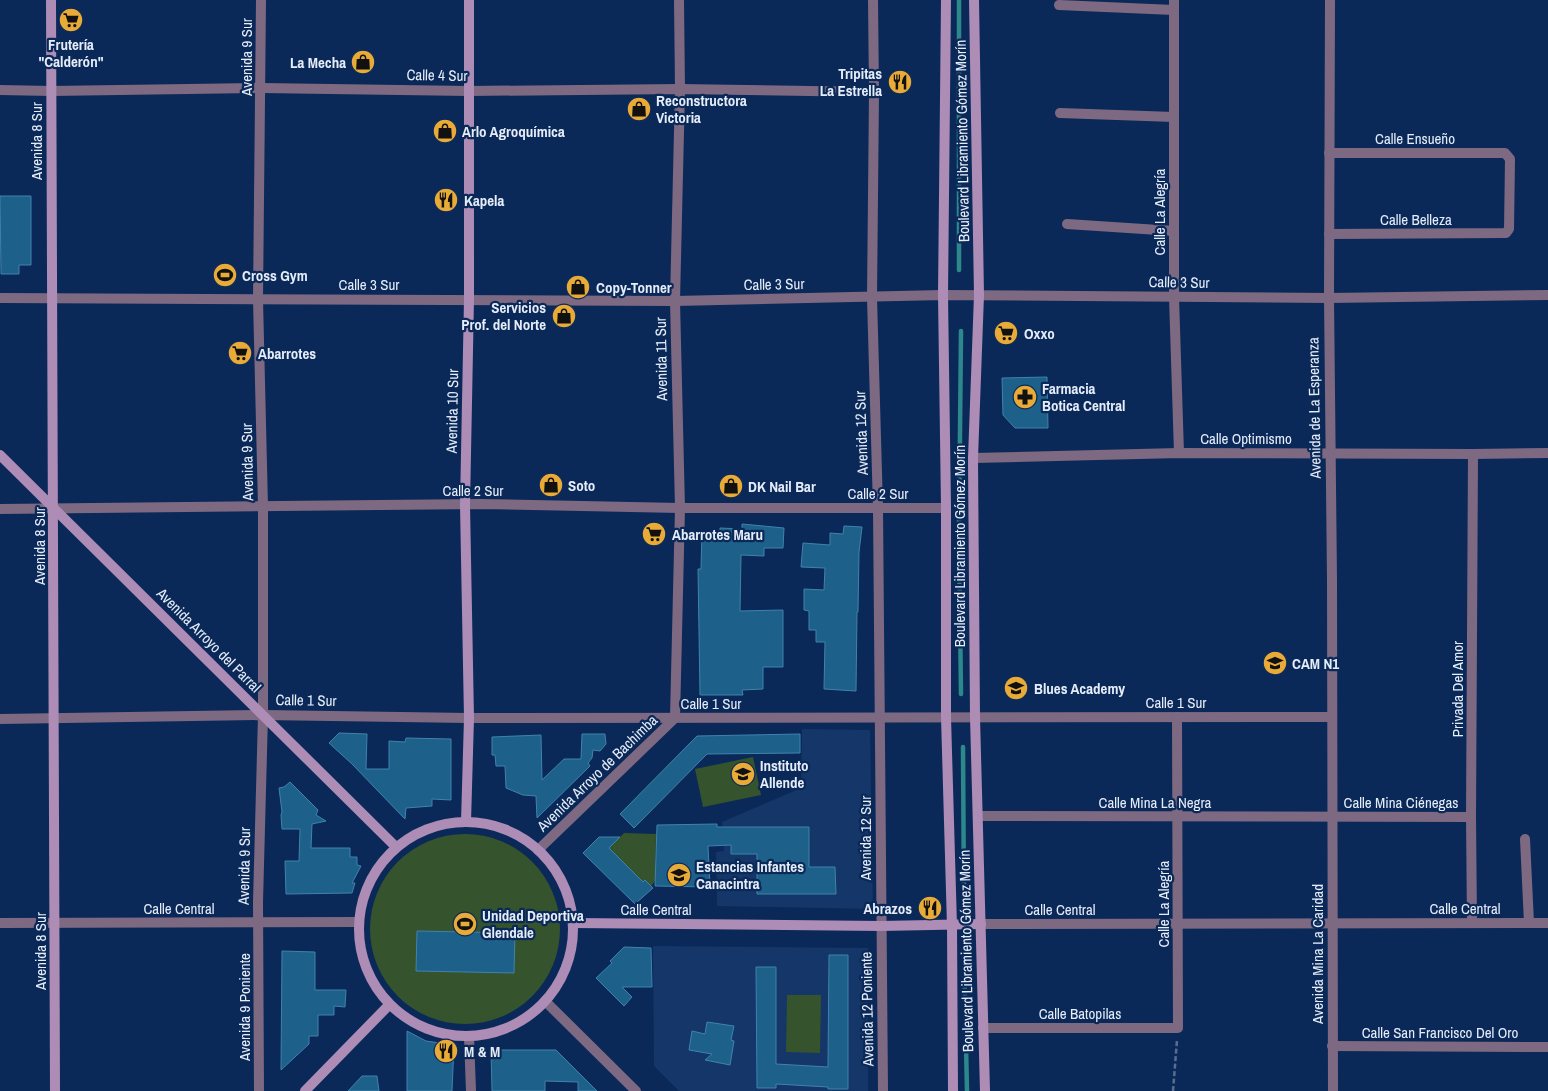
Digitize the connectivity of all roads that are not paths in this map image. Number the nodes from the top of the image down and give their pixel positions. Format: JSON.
{"nodes":[{"id":1,"x":51,"y":0,"type":"edge"},
{"id":2,"x":261,"y":0,"type":"edge"},
{"id":3,"x":469,"y":0,"type":"edge"},
{"id":4,"x":679,"y":0,"type":"edge"},
{"id":5,"x":873,"y":0,"type":"edge"},
{"id":6,"x":946,"y":0,"type":"edge"},
{"id":7,"x":974,"y":0,"type":"edge"},
{"id":8,"x":1330,"y":0,"type":"edge"},
{"id":9,"x":1059,"y":5,"type":"dead end"},
{"id":10,"x":1174,"y":5,"type":"edge"},
{"id":11,"x":261,"y":88,"type":"junction"},
{"id":12,"x":680,"y":89,"type":"junction"},
{"id":13,"x":0,"y":90,"type":"edge"},
{"id":14,"x":51,"y":91,"type":"junction"},
{"id":15,"x":469,"y":91,"type":"junction"},
{"id":16,"x":874,"y":92,"type":"junction"},
{"id":17,"x":1060,"y":113,"type":"dead end"},
{"id":18,"x":1174,"y":117,"type":"junction"},
{"id":19,"x":1329,"y":152,"type":"junction"},
{"id":20,"x":1067,"y":224,"type":"dead end"},
{"id":21,"x":1174,"y":231,"type":"junction"},
{"id":22,"x":1329,"y":234,"type":"junction"},
{"id":23,"x":1503,"y":234,"type":"joint"},
{"id":24,"x":943,"y":295,"type":"junction"},
{"id":25,"x":979,"y":295,"type":"junction"},
{"id":26,"x":1548,"y":296,"type":"edge"},
{"id":27,"x":1174,"y":297,"type":"junction"},
{"id":28,"x":0,"y":298,"type":"edge"},
{"id":29,"x":872,"y":298,"type":"junction"},
{"id":30,"x":1329,"y":298,"type":"junction"},
{"id":31,"x":52,"y":299,"type":"junction"},
{"id":32,"x":258,"y":299,"type":"junction"},
{"id":33,"x":469,"y":299,"type":"junction"},
{"id":34,"x":675,"y":301,"type":"junction"},
{"id":35,"x":1179,"y":453,"type":"junction"},
{"id":36,"x":1330,"y":453,"type":"junction"},
{"id":37,"x":1548,"y":453,"type":"edge"},
{"id":38,"x":1473,"y":454,"type":"junction"},
{"id":39,"x":0,"y":455,"type":"edge"},
{"id":40,"x":973,"y":458,"type":"junction"},
{"id":41,"x":465,"y":505,"type":"junction"},
{"id":42,"x":263,"y":507,"type":"junction"},
{"id":43,"x":680,"y":508,"type":"junction"},
{"id":44,"x":878,"y":508,"type":"junction"},
{"id":45,"x":946,"y":508,"type":"junction"},
{"id":46,"x":0,"y":509,"type":"edge"},
{"id":47,"x":54,"y":509,"type":"junction"},
{"id":48,"x":262,"y":715,"type":"junction"},
{"id":49,"x":879,"y":717,"type":"junction"},
{"id":50,"x":946,"y":717,"type":"junction"},
{"id":51,"x":975,"y":717,"type":"junction"},
{"id":52,"x":1177,"y":717,"type":"junction"},
{"id":53,"x":1332,"y":717,"type":"junction"},
{"id":54,"x":55,"y":718,"type":"junction"},
{"id":55,"x":469,"y":718,"type":"junction"},
{"id":56,"x":676,"y":718,"type":"junction"},
{"id":57,"x":0,"y":719,"type":"edge"},
{"id":58,"x":978,"y":816,"type":"junction"},
{"id":59,"x":1177,"y":816,"type":"junction"},
{"id":60,"x":1332,"y":817,"type":"junction"},
{"id":61,"x":1471,"y":817,"type":"junction"},
{"id":62,"x":466,"y":822,"type":"junction"},
{"id":63,"x":1525,"y":839,"type":"dead end"},
{"id":64,"x":396,"y":846,"type":"junction"},
{"id":65,"x":538,"y":850,"type":"junction"},
{"id":66,"x":0,"y":922,"type":"edge"},
{"id":67,"x":358,"y":922,"type":"junction"},
{"id":68,"x":54,"y":923,"type":"junction"},
{"id":69,"x":258,"y":923,"type":"junction"},
{"id":70,"x":573,"y":923,"type":"junction"},
{"id":71,"x":1332,"y":923,"type":"junction"},
{"id":72,"x":1472,"y":923,"type":"junction"},
{"id":73,"x":1529,"y":923,"type":"junction"},
{"id":74,"x":1548,"y":923,"type":"edge"},
{"id":75,"x":981,"y":924,"type":"junction"},
{"id":76,"x":1178,"y":924,"type":"junction"},
{"id":77,"x":881,"y":926,"type":"junction"},
{"id":78,"x":952,"y":926,"type":"junction"},
{"id":79,"x":546,"y":1002,"type":"junction"},
{"id":80,"x":389,"y":1005,"type":"junction"},
{"id":81,"x":983,"y":1028,"type":"junction"},
{"id":82,"x":1178,"y":1028,"type":"joint"},
{"id":83,"x":469,"y":1037,"type":"junction"},
{"id":84,"x":1332,"y":1046,"type":"junction"},
{"id":85,"x":1548,"y":1047,"type":"edge"},
{"id":86,"x":55,"y":1091,"type":"edge"},
{"id":87,"x":259,"y":1091,"type":"edge"},
{"id":88,"x":305,"y":1091,"type":"edge"},
{"id":89,"x":471,"y":1091,"type":"edge"},
{"id":90,"x":636,"y":1091,"type":"edge"},
{"id":91,"x":883,"y":1091,"type":"edge"},
{"id":92,"x":953,"y":1091,"type":"edge"},
{"id":93,"x":986,"y":1091,"type":"edge"},
{"id":94,"x":1332,"y":1091,"type":"edge"}],
"edges":[{"from":1,"to":14,"type":"main road","name":"Avenida 8 Sur"},
{"from":2,"to":11,"type":"street","name":"Avenida 9 Sur"},
{"from":3,"to":15,"type":"main road","name":"Avenida 10 Sur"},
{"from":4,"to":12,"type":"street","name":"Avenida 11 Sur"},
{"from":5,"to":16,"type":"street","name":"Avenida 12 Sur"},
{"from":6,"to":24,"type":"main road","name":"Boulevard Libramiento Gómez Morín"},
{"from":7,"to":25,"type":"main road","name":"Boulevard Libramiento Gómez Morín"},
{"from":8,"to":19,"type":"street","name":"Avenida de La Esperanza"},
{"from":9,"to":10,"type":"street"},
{"from":10,"to":18,"type":"street","name":"Calle La Alegría"},
{"from":11,"to":14,"type":"street","name":"Calle 4 Sur"},
{"from":11,"to":15,"type":"street","name":"Calle 4 Sur"},
{"from":11,"to":32,"type":"street","name":"Avenida 9 Sur"},
{"from":12,"to":15,"type":"street","name":"Calle 4 Sur"},
{"from":12,"to":16,"type":"street","name":"Calle 4 Sur"},
{"from":12,"to":34,"type":"street","name":"Avenida 11 Sur"},
{"from":13,"to":14,"type":"street","name":"Calle 4 Sur"},
{"from":14,"to":31,"type":"main road","name":"Avenida 8 Sur"},
{"from":15,"to":33,"type":"main road","name":"Avenida 10 Sur"},
{"from":16,"to":29,"type":"street","name":"Avenida 12 Sur"},
{"from":17,"to":18,"type":"street"},
{"from":18,"to":21,"type":"street","name":"Calle La Alegría"},
{"from":19,"to":22,"type":"street","name":"Avenida de La Esperanza"},
{"from":19,"to":23,"type":"street","name":"Calle Ensueño"},
{"from":20,"to":21,"type":"street"},
{"from":21,"to":27,"type":"street","name":"Calle La Alegría"},
{"from":22,"to":23,"type":"street","name":"Calle Belleza"},
{"from":22,"to":30,"type":"street","name":"Avenida de La Esperanza"},
{"from":24,"to":25,"type":"street","name":"Calle 3 Sur"},
{"from":24,"to":29,"type":"street","name":"Calle 3 Sur"},
{"from":24,"to":45,"type":"main road","name":"Boulevard Libramiento Gómez Morín"},
{"from":25,"to":27,"type":"street","name":"Calle 3 Sur"},
{"from":25,"to":40,"type":"main road","name":"Boulevard Libramiento Gómez Morín"},
{"from":26,"to":30,"type":"street","name":"Calle 3 Sur"},
{"from":27,"to":30,"type":"street","name":"Calle 3 Sur"},
{"from":27,"to":35,"type":"street","name":"Calle La Alegría"},
{"from":28,"to":31,"type":"street","name":"Calle 3 Sur"},
{"from":29,"to":34,"type":"street","name":"Calle 3 Sur"},
{"from":29,"to":44,"type":"street","name":"Avenida 12 Sur"},
{"from":30,"to":36,"type":"street","name":"Avenida de La Esperanza"},
{"from":31,"to":32,"type":"street","name":"Calle 3 Sur"},
{"from":31,"to":47,"type":"main road","name":"Avenida 8 Sur"},
{"from":32,"to":33,"type":"street","name":"Calle 3 Sur"},
{"from":32,"to":42,"type":"street","name":"Avenida 9 Sur"},
{"from":33,"to":34,"type":"street","name":"Calle 3 Sur"},
{"from":33,"to":41,"type":"main road","name":"Avenida 10 Sur"},
{"from":34,"to":43,"type":"street","name":"Avenida 11 Sur"},
{"from":35,"to":36,"type":"street","name":"Calle Optimismo"},
{"from":35,"to":40,"type":"street","name":"Calle Optimismo"},
{"from":36,"to":38,"type":"street","name":"Calle Optimismo"},
{"from":36,"to":53,"type":"street","name":"Avenida de La Esperanza"},
{"from":37,"to":38,"type":"street","name":"Calle Optimismo"},
{"from":38,"to":61,"type":"street","name":"Privada Del Amor"},
{"from":39,"to":47,"type":"main road","name":"Avenida Arroyo del Parral"},
{"from":40,"to":51,"type":"main road","name":"Boulevard Libramiento Gómez Morín"},
{"from":41,"to":42,"type":"street","name":"Calle 2 Sur"},
{"from":41,"to":43,"type":"street","name":"Calle 2 Sur"},
{"from":41,"to":55,"type":"main road","name":"Avenida 10 Sur"},
{"from":42,"to":47,"type":"street","name":"Calle 2 Sur"},
{"from":42,"to":48,"type":"street","name":"Avenida 9 Sur"},
{"from":43,"to":44,"type":"street","name":"Calle 2 Sur"},
{"from":43,"to":56,"type":"street","name":"Avenida 11 Sur"},
{"from":44,"to":45,"type":"street","name":"Calle 2 Sur"},
{"from":44,"to":49,"type":"street","name":"Avenida 12 Sur"},
{"from":45,"to":50,"type":"main road","name":"Boulevard Libramiento Gómez Morín"},
{"from":46,"to":47,"type":"street","name":"Calle 2 Sur"},
{"from":47,"to":48,"type":"main road","name":"Avenida Arroyo del Parral"},
{"from":47,"to":54,"type":"main road","name":"Avenida 8 Sur"},
{"from":48,"to":54,"type":"street","name":"Calle 1 Sur"},
{"from":48,"to":55,"type":"street","name":"Calle 1 Sur"},
{"from":48,"to":64,"type":"main road","name":"Avenida Arroyo del Parral"},
{"from":48,"to":69,"type":"street","name":"Avenida 9 Sur"},
{"from":49,"to":50,"type":"street","name":"Calle 1 Sur"},
{"from":49,"to":56,"type":"street","name":"Calle 1 Sur"},
{"from":49,"to":77,"type":"street","name":"Avenida 12 Sur"},
{"from":50,"to":51,"type":"street","name":"Calle 1 Sur"},
{"from":50,"to":78,"type":"main road","name":"Boulevard Libramiento Gómez Morín"},
{"from":51,"to":52,"type":"street","name":"Calle 1 Sur"},
{"from":51,"to":58,"type":"main road","name":"Boulevard Libramiento Gómez Morín"},
{"from":52,"to":53,"type":"street","name":"Calle 1 Sur"},
{"from":52,"to":59,"type":"street","name":"Calle La Alegría"},
{"from":53,"to":60,"type":"street","name":"Avenida de La Esperanza"},
{"from":54,"to":57,"type":"street","name":"Calle 1 Sur"},
{"from":54,"to":68,"type":"main road","name":"Avenida 8 Sur"},
{"from":55,"to":56,"type":"street","name":"Calle 1 Sur"},
{"from":55,"to":62,"type":"main road","name":"Avenida 10 Sur"},
{"from":56,"to":65,"type":"street","name":"Avenida Arroyo de Bachimba"},
{"from":58,"to":59,"type":"street","name":"Calle Mina La Negra"},
{"from":58,"to":75,"type":"main road","name":"Boulevard Libramiento Gómez Morín"},
{"from":59,"to":60,"type":"street","name":"Calle Mina La Negra"},
{"from":59,"to":76,"type":"street","name":"Calle La Alegría"},
{"from":60,"to":61,"type":"street","name":"Calle Mina Ciénegas"},
{"from":60,"to":71,"type":"street","name":"Avenida Mina La Caridad"},
{"from":61,"to":72,"type":"street","name":"Privada Del Amor"},
{"from":62,"to":64,"type":"main road"},
{"from":62,"to":65,"type":"main road"},
{"from":63,"to":73,"type":"street"},
{"from":64,"to":67,"type":"main road"},
{"from":65,"to":70,"type":"main road"},
{"from":66,"to":68,"type":"street","name":"Calle Central"},
{"from":67,"to":69,"type":"street","name":"Calle Central"},
{"from":67,"to":80,"type":"main road"},
{"from":68,"to":69,"type":"street","name":"Calle Central"},
{"from":68,"to":86,"type":"main road","name":"Avenida 8 Sur"},
{"from":69,"to":87,"type":"street","name":"Avenida 9 Poniente"},
{"from":70,"to":77,"type":"main road","name":"Calle Central"},
{"from":70,"to":79,"type":"main road"},
{"from":71,"to":72,"type":"street","name":"Calle Central"},
{"from":71,"to":76,"type":"street","name":"Calle Central"},
{"from":71,"to":84,"type":"street","name":"Avenida Mina La Caridad"},
{"from":72,"to":73,"type":"street","name":"Calle Central"},
{"from":73,"to":74,"type":"street","name":"Calle Central"},
{"from":75,"to":76,"type":"street","name":"Calle Central"},
{"from":75,"to":78,"type":"main road","name":"Calle Central"},
{"from":75,"to":81,"type":"main road","name":"Boulevard Libramiento Gómez Morín"},
{"from":76,"to":82,"type":"street","name":"Calle La Alegría"},
{"from":77,"to":78,"type":"main road","name":"Calle Central"},
{"from":77,"to":91,"type":"street","name":"Avenida 12 Poniente"},
{"from":78,"to":92,"type":"main road","name":"Boulevard Libramiento Gómez Morín"},
{"from":79,"to":83,"type":"main road"},
{"from":79,"to":90,"type":"street"},
{"from":80,"to":83,"type":"main road"},
{"from":80,"to":88,"type":"main road"},
{"from":81,"to":82,"type":"street","name":"Calle Batopilas"},
{"from":81,"to":93,"type":"main road","name":"Boulevard Libramiento Gómez Morín"},
{"from":83,"to":89,"type":"street"},
{"from":84,"to":85,"type":"street","name":"Calle San Francisco Del Oro"},
{"from":84,"to":94,"type":"street","name":"Avenida Mina La Caridad"}]}
